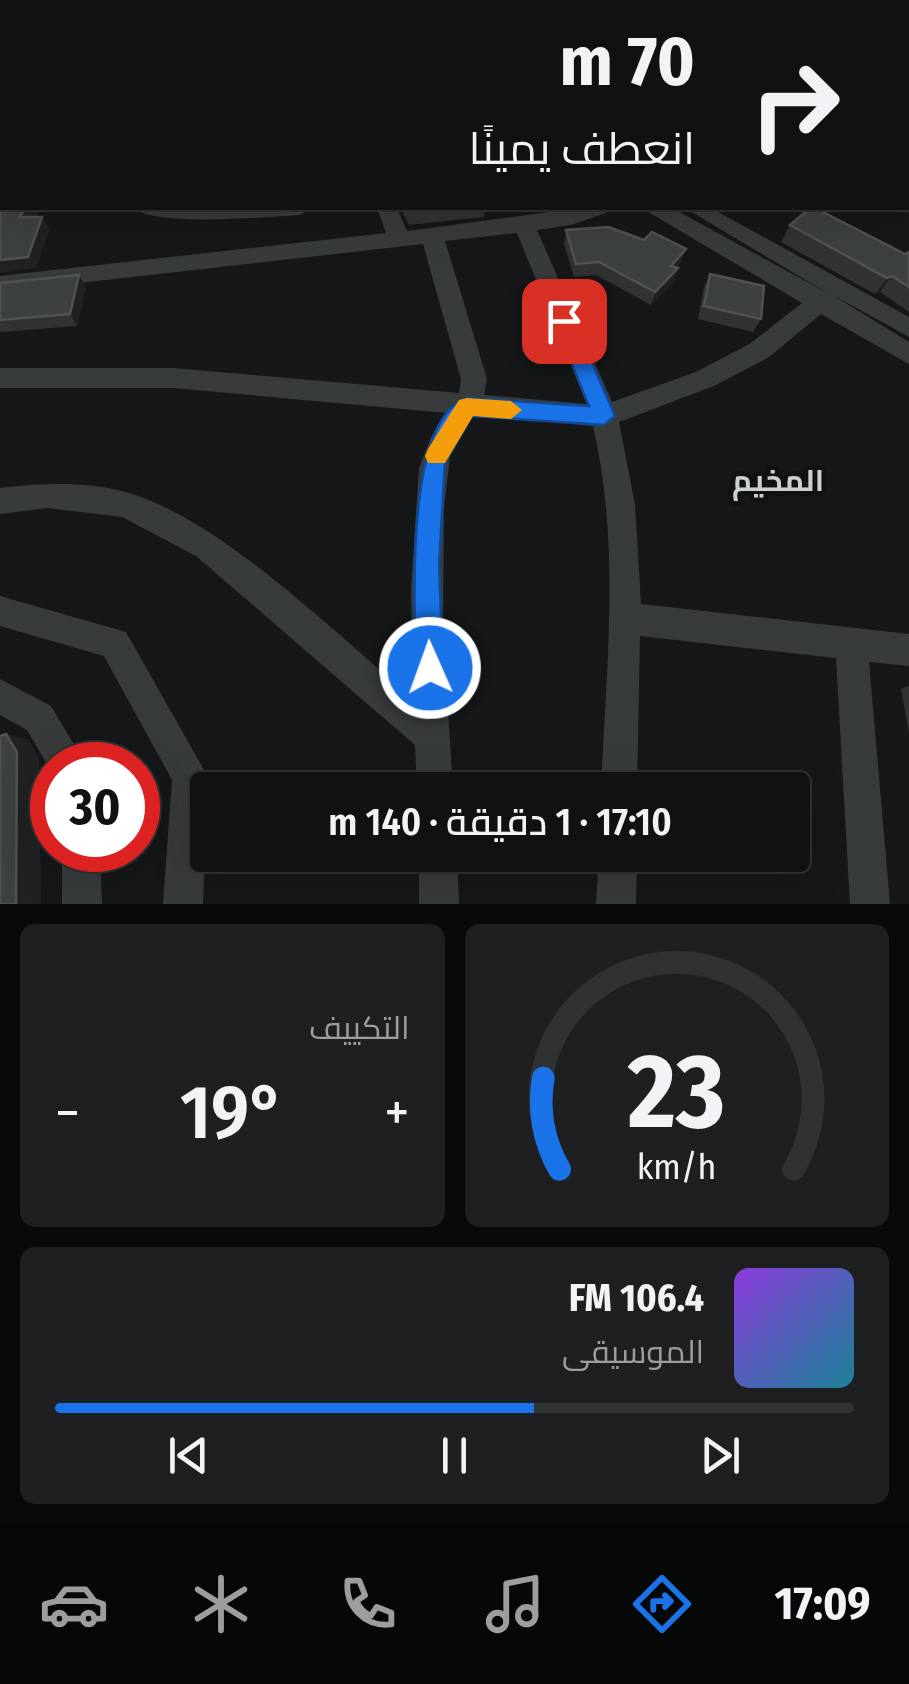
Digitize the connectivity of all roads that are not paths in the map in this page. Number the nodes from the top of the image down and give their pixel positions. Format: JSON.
{"nodes":[{"id":1,"x":172,"y":210,"type":"edge"},
{"id":2,"x":265,"y":210,"type":"edge"},
{"id":3,"x":387,"y":210,"type":"edge"},
{"id":4,"x":593,"y":210,"type":"edge"},
{"id":5,"x":662,"y":210,"type":"edge"},
{"id":6,"x":700,"y":210,"type":"edge"},
{"id":7,"x":732,"y":210,"type":"edge"},
{"id":8,"x":524,"y":225,"type":"junction"},
{"id":9,"x":432,"y":236,"type":"junction"},
{"id":10,"x":752,"y":238,"type":"junction"},
{"id":11,"x":400,"y":240,"type":"junction"},
{"id":12,"x":0,"y":284,"type":"edge"},
{"id":13,"x":822,"y":300,"type":"junction"},
{"id":14,"x":909,"y":328,"type":"edge"},
{"id":15,"x":909,"y":354,"type":"edge"},
{"id":16,"x":0,"y":378,"type":"edge"},
{"id":17,"x":467,"y":406,"type":"junction"},
{"id":18,"x":604,"y":416,"type":"junction"},
{"id":19,"x":0,"y":501,"type":"edge"},
{"id":20,"x":0,"y":611,"type":"edge"},
{"id":21,"x":622,"y":618,"type":"junction"},
{"id":22,"x":852,"y":644,"type":"junction"},
{"id":23,"x":909,"y":650,"type":"edge"},
{"id":24,"x":0,"y":696,"type":"edge"},
{"id":25,"x":432,"y":736,"type":"junction"},
{"id":26,"x":54,"y":742,"type":"edge"},
{"id":27,"x":435,"y":772,"type":"edge"},
{"id":28,"x":619,"y":772,"type":"edge"},
{"id":29,"x":81,"y":872,"type":"edge"},
{"id":30,"x":438,"y":872,"type":"edge"},
{"id":31,"x":617,"y":872,"type":"edge"},
{"id":32,"x":82,"y":904,"type":"edge"},
{"id":33,"x":183,"y":904,"type":"edge"},
{"id":34,"x":439,"y":904,"type":"edge"},
{"id":35,"x":616,"y":904,"type":"edge"},
{"id":36,"x":870,"y":904,"type":"edge"}],
"edges":[{"from":1,"to":2,"type":"street"},
{"from":3,"to":11,"type":"street"},
{"from":4,"to":8,"type":"street"},
{"from":5,"to":13,"type":"street"},
{"from":6,"to":10,"type":"street"},
{"from":7,"to":10,"type":"street"},
{"from":8,"to":9,"type":"street"},
{"from":8,"to":18,"type":"street"},
{"from":9,"to":11,"type":"street"},
{"from":9,"to":17,"type":"street"},
{"from":10,"to":14,"type":"street"},
{"from":11,"to":12,"type":"street"},
{"from":13,"to":15,"type":"street"},
{"from":13,"to":18,"type":"street"},
{"from":16,"to":17,"type":"street"},
{"from":17,"to":18,"type":"street"},
{"from":17,"to":25,"type":"street"},
{"from":18,"to":21,"type":"street"},
{"from":19,"to":25,"type":"street"},
{"from":20,"to":33,"type":"street"},
{"from":21,"to":22,"type":"street"},
{"from":21,"to":28,"type":"street"},
{"from":22,"to":23,"type":"street"},
{"from":22,"to":36,"type":"street"},
{"from":24,"to":26,"type":"street"},
{"from":25,"to":27,"type":"street"},
{"from":29,"to":32,"type":"street"},
{"from":30,"to":34,"type":"street"},
{"from":31,"to":35,"type":"street"}]}
